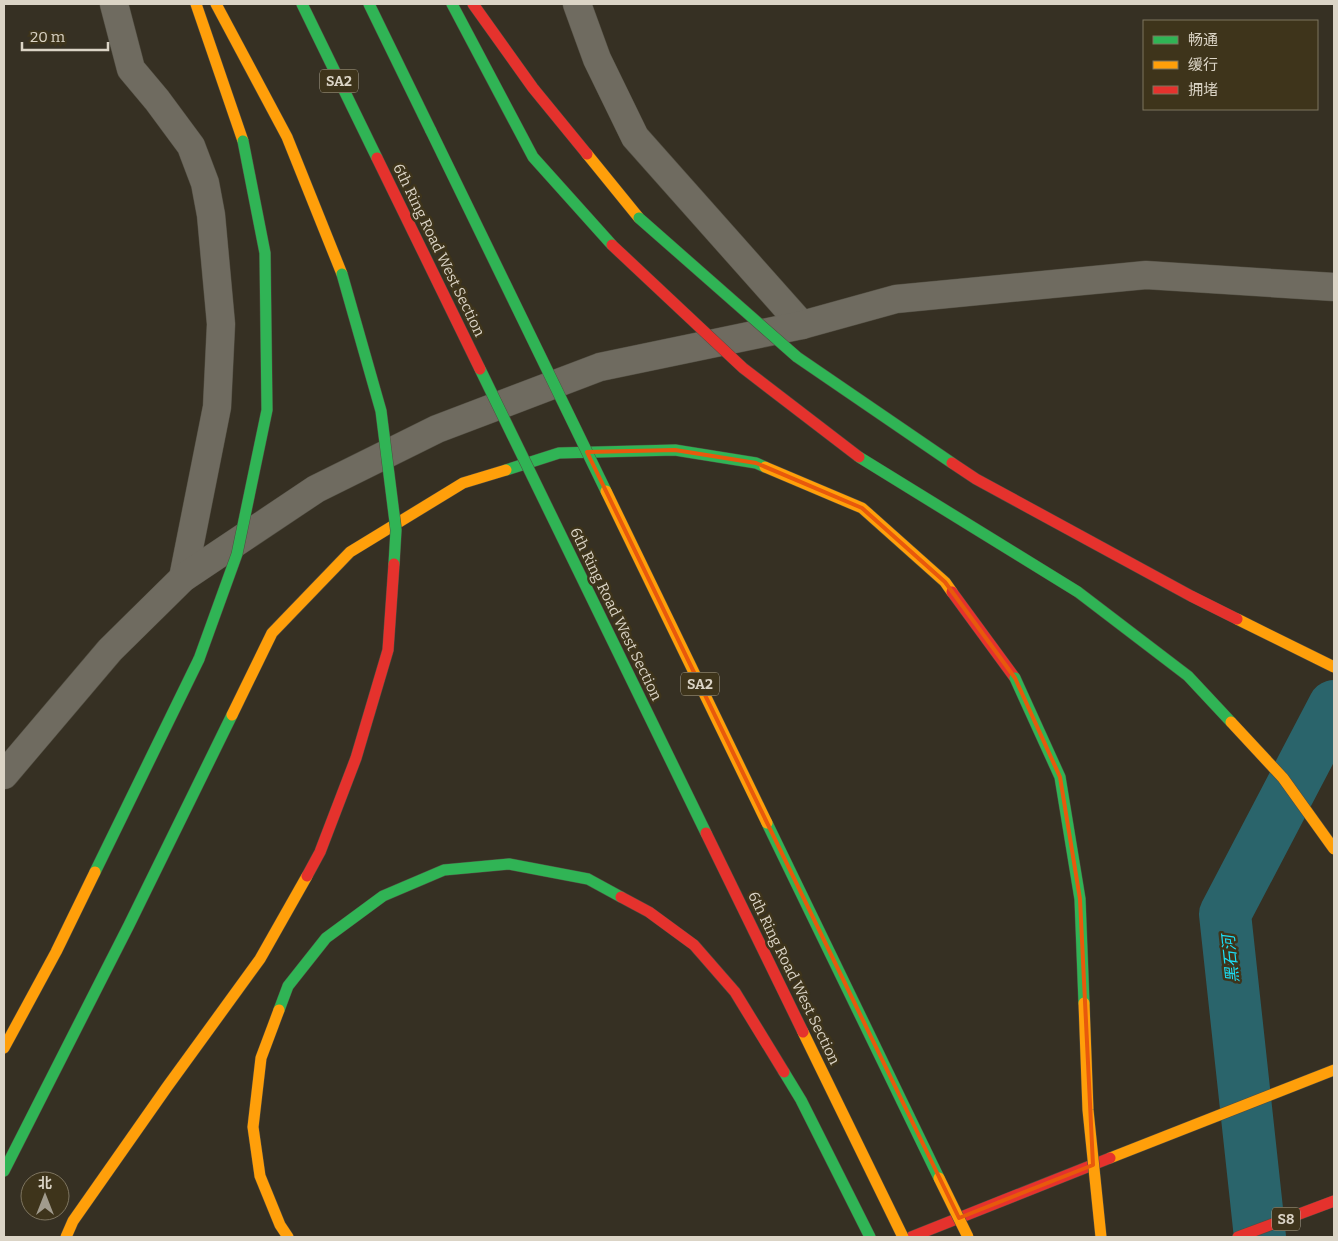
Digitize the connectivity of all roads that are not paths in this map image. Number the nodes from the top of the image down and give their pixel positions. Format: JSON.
{"nodes":[{"id":1,"x":114,"y":4,"type":"edge"},
{"id":2,"x":196,"y":4,"type":"edge"},
{"id":3,"x":216,"y":4,"type":"edge"},
{"id":4,"x":302,"y":4,"type":"edge"},
{"id":5,"x":369,"y":4,"type":"edge"},
{"id":6,"x":452,"y":4,"type":"edge"},
{"id":7,"x":472,"y":4,"type":"edge"},
{"id":8,"x":577,"y":4,"type":"edge"},
{"id":9,"x":1334,"y":287,"type":"edge"},
{"id":10,"x":802,"y":325,"type":"junction"},
{"id":11,"x":183,"y":578,"type":"junction"},
{"id":12,"x":1334,"y":667,"type":"edge"},
{"id":13,"x":4,"y":775,"type":"edge"},
{"id":14,"x":1334,"y":849,"type":"edge"},
{"id":15,"x":4,"y":1048,"type":"edge"},
{"id":16,"x":1334,"y":1070,"type":"edge"},
{"id":17,"x":4,"y":1171,"type":"edge"},
{"id":18,"x":1334,"y":1201,"type":"edge"},
{"id":19,"x":66,"y":1237,"type":"edge"},
{"id":20,"x":288,"y":1237,"type":"edge"},
{"id":21,"x":870,"y":1237,"type":"edge"},
{"id":22,"x":903,"y":1237,"type":"edge"},
{"id":23,"x":911,"y":1237,"type":"edge"},
{"id":24,"x":968,"y":1237,"type":"edge"},
{"id":25,"x":1101,"y":1237,"type":"edge"},
{"id":26,"x":1238,"y":1237,"type":"edge"}],
"edges":[{"from":1,"to":11,"type":"street"},
{"from":2,"to":15,"type":"highway","bridge":true},
{"from":3,"to":19,"type":"highway","bridge":true},
{"from":4,"to":22,"type":"highway","name":"6th Ring Road West Section","number":"SA2","bridge":true},
{"from":5,"to":24,"type":"highway","number":"SA2","bridge":true},
{"from":6,"to":14,"type":"highway","bridge":true},
{"from":7,"to":12,"type":"highway","bridge":true},
{"from":8,"to":10,"type":"street"},
{"from":9,"to":10,"type":"street"},
{"from":10,"to":11,"type":"street"},
{"from":11,"to":13,"type":"street"},
{"from":16,"to":23,"type":"highway"},
{"from":17,"to":25,"type":"highway","bridge":true},
{"from":18,"to":26,"type":"highway","number":"S8"},
{"from":20,"to":21,"type":"highway"}]}
